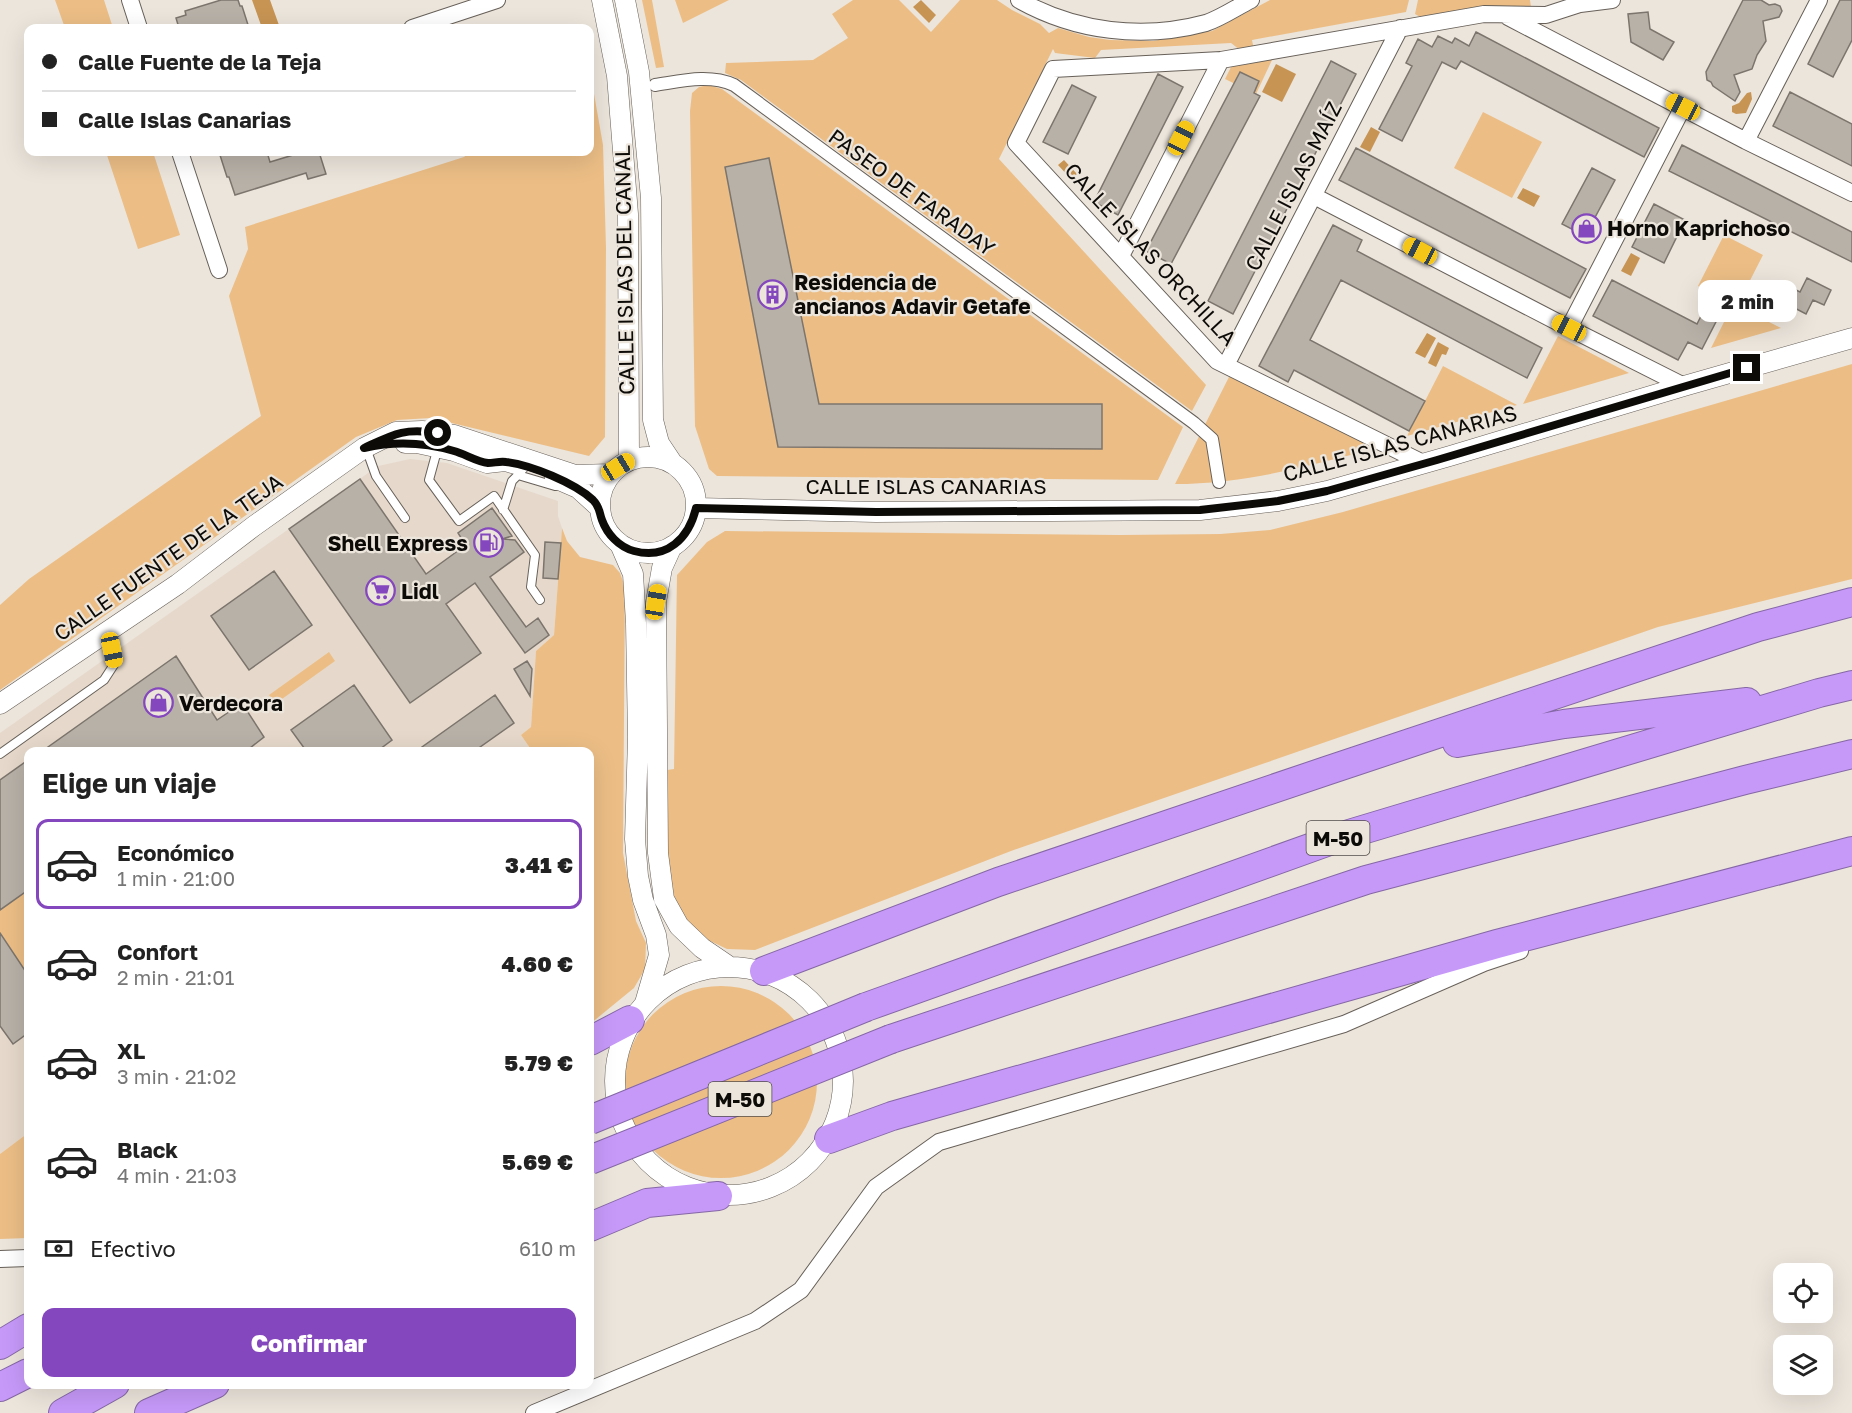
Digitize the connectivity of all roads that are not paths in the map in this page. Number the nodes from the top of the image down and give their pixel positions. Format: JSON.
{"nodes":[{"id":1,"x":130,"y":0,"type":"edge"},
{"id":2,"x":497,"y":0,"type":"edge"},
{"id":3,"x":602,"y":0,"type":"edge"},
{"id":4,"x":625,"y":0,"type":"edge"},
{"id":5,"x":1019,"y":0,"type":"edge"},
{"id":6,"x":1251,"y":0,"type":"edge"},
{"id":7,"x":1612,"y":0,"type":"edge"},
{"id":8,"x":1819,"y":0,"type":"edge"},
{"id":9,"x":1505,"y":16,"type":"junction"},
{"id":10,"x":138,"y":24,"type":"edge"},
{"id":11,"x":424,"y":24,"type":"edge"},
{"id":12,"x":1400,"y":28,"type":"junction"},
{"id":13,"x":1221,"y":60,"type":"junction"},
{"id":14,"x":655,"y":85,"type":"dead end"},
{"id":15,"x":1683,"y":107,"type":"junction"},
{"id":16,"x":1746,"y":141,"type":"junction"},
{"id":17,"x":181,"y":156,"type":"edge"},
{"id":18,"x":1852,"y":193,"type":"edge"},
{"id":19,"x":1314,"y":196,"type":"junction"},
{"id":20,"x":1121,"y":256,"type":"junction"},
{"id":21,"x":219,"y":270,"type":"dead end"},
{"id":22,"x":1569,"y":328,"type":"junction"},
{"id":23,"x":1852,"y":338,"type":"edge"},
{"id":24,"x":1226,"y":365,"type":"junction"},
{"id":25,"x":1684,"y":386,"type":"junction"},
{"id":26,"x":438,"y":447,"type":"junction"},
{"id":27,"x":365,"y":448,"type":"junction"},
{"id":28,"x":496,"y":448,"type":"junction"},
{"id":29,"x":629,"y":460,"type":"junction"},
{"id":30,"x":1424,"y":463,"type":"junction"},
{"id":31,"x":673,"y":464,"type":"junction"},
{"id":32,"x":611,"y":474,"type":"junction"},
{"id":33,"x":1219,"y":482,"type":"dead end"},
{"id":34,"x":696,"y":508,"type":"junction"},
{"id":35,"x":503,"y":510,"type":"junction"},
{"id":36,"x":601,"y":514,"type":"junction"},
{"id":37,"x":405,"y":518,"type":"dead end"},
{"id":38,"x":620,"y":544,"type":"junction"},
{"id":39,"x":672,"y":546,"type":"junction"},
{"id":40,"x":540,"y":600,"type":"dead end"},
{"id":41,"x":1852,"y":602,"type":"edge"},
{"id":42,"x":102,"y":633,"type":"junction"},
{"id":43,"x":1852,"y":686,"type":"edge"},
{"id":44,"x":1819,"y":693,"type":"junction"},
{"id":45,"x":0,"y":704,"type":"edge"},
{"id":46,"x":0,"y":754,"type":"edge"},
{"id":47,"x":1852,"y":754,"type":"edge"},
{"id":48,"x":1326,"y":771,"type":"junction"},
{"id":49,"x":1852,"y":851,"type":"edge"},
{"id":50,"x":1601,"y":917,"type":"junction"},
{"id":51,"x":727,"y":965,"type":"junction"},
{"id":52,"x":764,"y":971,"type":"junction"},
{"id":53,"x":637,"y":1011,"type":"junction"},
{"id":54,"x":594,"y":1038,"type":"edge"},
{"id":55,"x":594,"y":1118,"type":"edge"},
{"id":56,"x":829,"y":1139,"type":"junction"},
{"id":57,"x":594,"y":1158,"type":"edge"},
{"id":58,"x":718,"y":1196,"type":"junction"},
{"id":59,"x":594,"y":1225,"type":"edge"},
{"id":60,"x":24,"y":1258,"type":"edge"},
{"id":61,"x":0,"y":1259,"type":"edge"},
{"id":62,"x":24,"y":1330,"type":"edge"},
{"id":63,"x":0,"y":1345,"type":"edge"},
{"id":64,"x":24,"y":1374,"type":"edge"},
{"id":65,"x":0,"y":1387,"type":"edge"},
{"id":66,"x":594,"y":1388,"type":"edge"},
{"id":67,"x":106,"y":1389,"type":"edge"},
{"id":68,"x":203,"y":1389,"type":"edge"},
{"id":69,"x":592,"y":1389,"type":"edge"},
{"id":70,"x":63,"y":1413,"type":"edge"},
{"id":71,"x":149,"y":1413,"type":"edge"},
{"id":72,"x":534,"y":1413,"type":"edge"}],
"edges":[{"from":1,"to":10,"type":"street"},
{"from":2,"to":11,"type":"street"},
{"from":3,"to":29,"type":"street","name":"CALLE ISLAS DEL CANAL"},
{"from":4,"to":31,"type":"street","name":"CALLE ISLAS DEL CANAL"},
{"from":5,"to":6,"type":"street"},
{"from":7,"to":9,"type":"street"},
{"from":8,"to":16,"type":"street"},
{"from":9,"to":12,"type":"street"},
{"from":9,"to":15,"type":"street"},
{"from":12,"to":13,"type":"street"},
{"from":12,"to":19,"type":"street","name":"CALLE ISLAS MAÍZ"},
{"from":13,"to":20,"type":"street"},
{"from":13,"to":20,"type":"street","name":"CALLE ISLAS ORCHILLA"},
{"from":14,"to":33,"type":"street","name":"PASEO DE FARADAY"},
{"from":15,"to":16,"type":"street"},
{"from":15,"to":22,"type":"street"},
{"from":16,"to":18,"type":"street"},
{"from":17,"to":21,"type":"street"},
{"from":19,"to":22,"type":"street"},
{"from":19,"to":24,"type":"street","name":"CALLE ISLAS MAÍZ"},
{"from":20,"to":24,"type":"street","name":"CALLE ISLAS ORCHILLA"},
{"from":22,"to":25,"type":"street"},
{"from":23,"to":25,"type":"street","name":"CALLE ISLAS CANARIAS"},
{"from":24,"to":30,"type":"street","name":"CALLE ISLAS ORCHILLA"},
{"from":25,"to":30,"type":"street","name":"CALLE ISLAS CANARIAS"},
{"from":26,"to":27,"type":"street","name":"CALLE FUENTE DE LA TEJA"},
{"from":26,"to":28,"type":"lane"},
{"from":26,"to":35,"type":"lane"},
{"from":26,"to":36,"type":"street","name":"CALLE FUENTE DE LA TEJA"},
{"from":27,"to":28,"type":"street","name":"CALLE FUENTE DE LA TEJA"},
{"from":27,"to":37,"type":"lane"},
{"from":27,"to":42,"type":"street","name":"CALLE FUENTE DE LA TEJA"},
{"from":28,"to":32,"type":"street","name":"CALLE FUENTE DE LA TEJA"},
{"from":29,"to":31,"type":"street"},
{"from":29,"to":32,"type":"street"},
{"from":30,"to":34,"type":"street","name":"CALLE ISLAS CANARIAS"},
{"from":31,"to":34,"type":"street"},
{"from":32,"to":36,"type":"street"},
{"from":34,"to":39,"type":"street"},
{"from":35,"to":36,"type":"lane"},
{"from":35,"to":40,"type":"lane"},
{"from":36,"to":38,"type":"street"},
{"from":38,"to":39,"type":"street"},
{"from":38,"to":53,"type":"street"},
{"from":39,"to":51,"type":"street"},
{"from":41,"to":48,"type":"highway"},
{"from":42,"to":45,"type":"street","name":"CALLE FUENTE DE LA TEJA"},
{"from":42,"to":46,"type":"lane"},
{"from":43,"to":44,"type":"highway","number":"M-50"},
{"from":44,"to":48,"type":"highway"},
{"from":44,"to":55,"type":"highway","number":"M-50","bridge":true},
{"from":47,"to":57,"type":"highway","number":"M-50","bridge":true},
{"from":48,"to":52,"type":"highway"},
{"from":49,"to":50,"type":"highway"},
{"from":50,"to":56,"type":"highway"},
{"from":50,"to":66,"type":"street"},
{"from":51,"to":52,"type":"street"},
{"from":51,"to":53,"type":"street"},
{"from":52,"to":56,"type":"street"},
{"from":53,"to":54,"type":"highway"},
{"from":53,"to":58,"type":"street"},
{"from":56,"to":58,"type":"street"},
{"from":58,"to":59,"type":"highway"},
{"from":60,"to":61,"type":"street"},
{"from":62,"to":63,"type":"highway"},
{"from":64,"to":65,"type":"highway"},
{"from":67,"to":70,"type":"highway"},
{"from":68,"to":71,"type":"highway"},
{"from":69,"to":72,"type":"street"}]}
